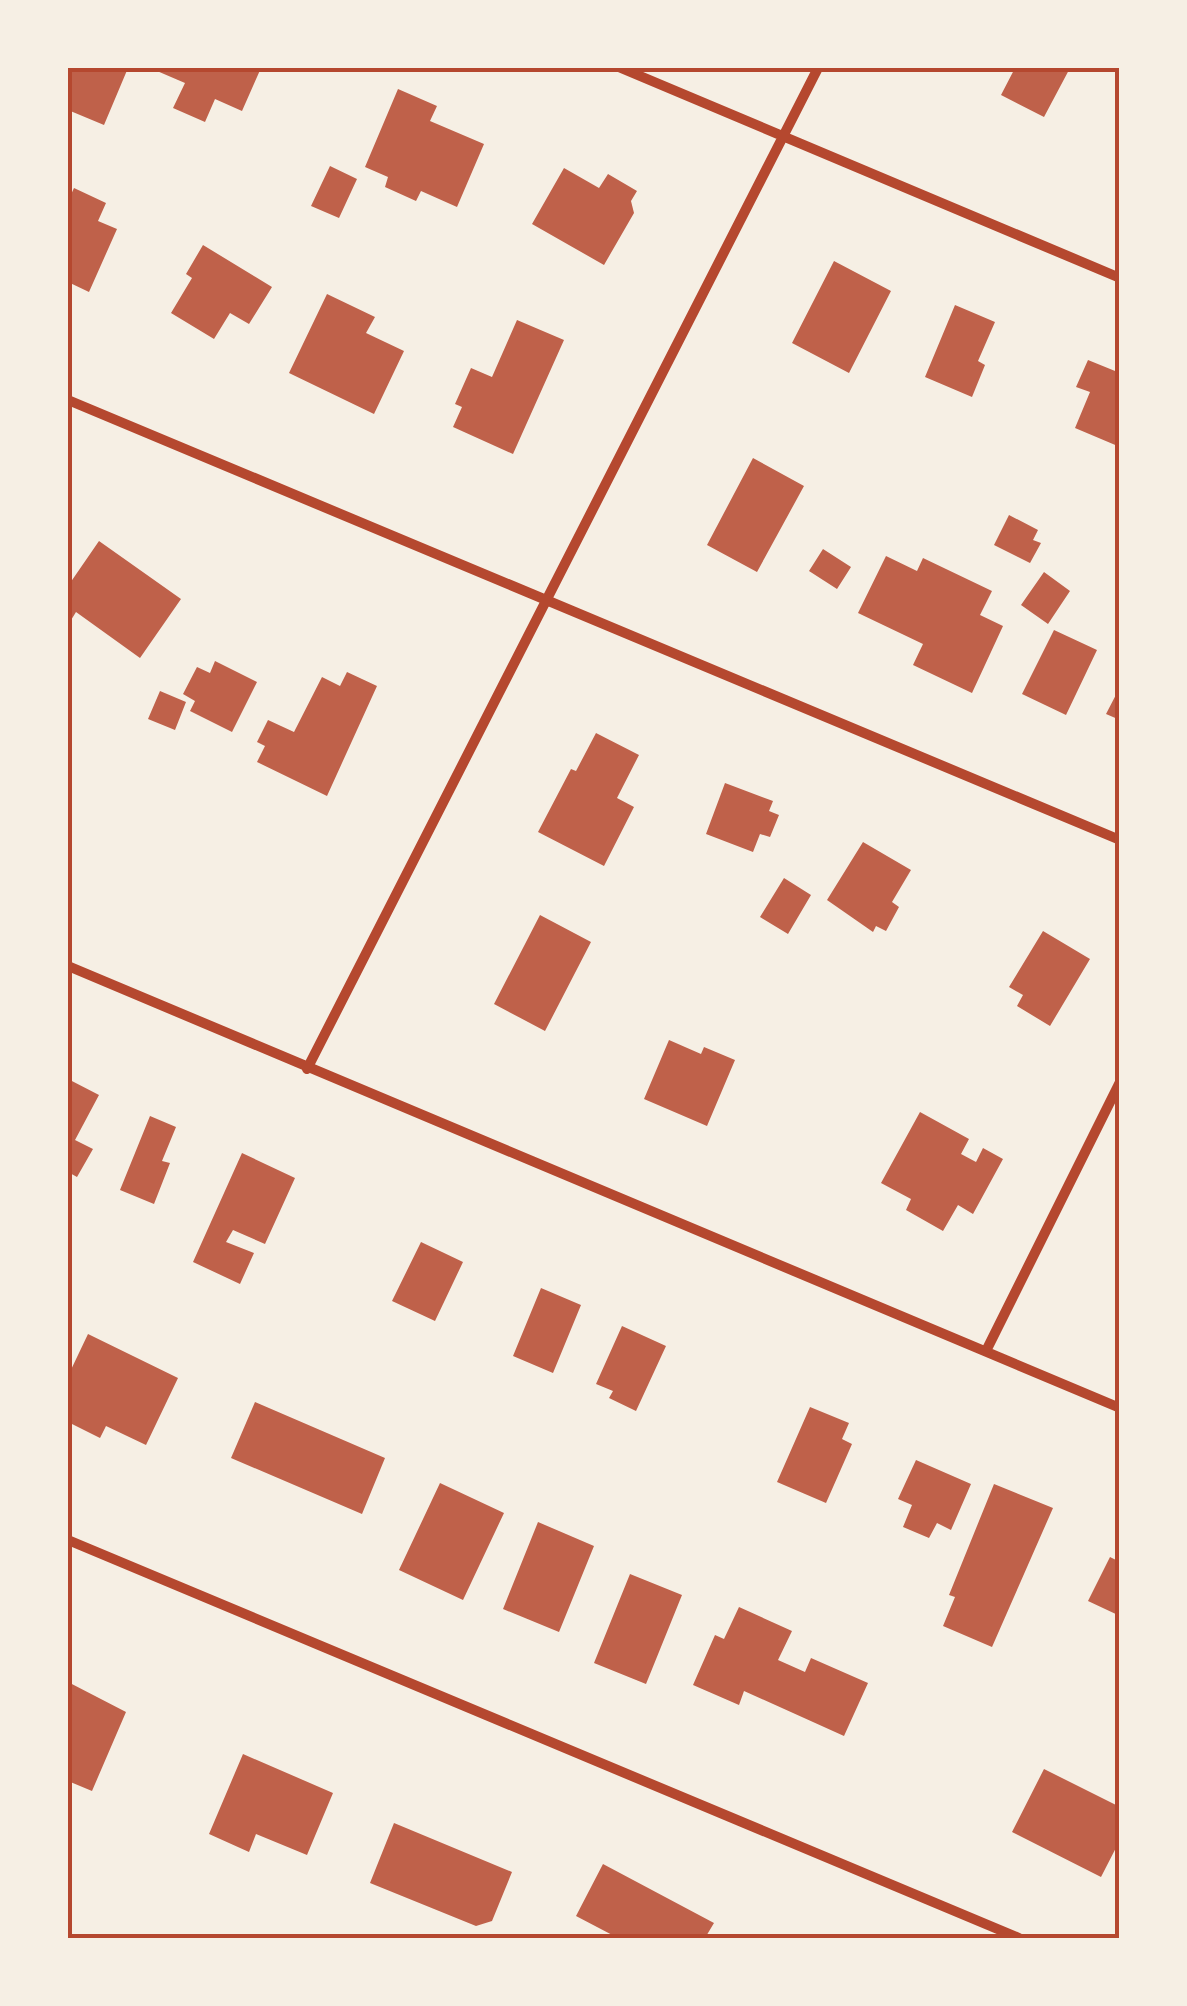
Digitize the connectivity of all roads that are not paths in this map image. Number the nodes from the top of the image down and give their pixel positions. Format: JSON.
{"nodes":[{"id":1,"x":621,"y":68,"type":"edge"},
{"id":2,"x":818,"y":68,"type":"edge"},
{"id":3,"x":784,"y":136,"type":"junction"},
{"id":4,"x":1120,"y":278,"type":"edge"},
{"id":5,"x":68,"y":400,"type":"edge"},
{"id":6,"x":548,"y":602,"type":"junction"},
{"id":7,"x":1120,"y":840,"type":"edge"},
{"id":8,"x":68,"y":966,"type":"edge"},
{"id":9,"x":307,"y":1069,"type":"junction"},
{"id":10,"x":1120,"y":1082,"type":"edge"},
{"id":11,"x":986,"y":1351,"type":"junction"},
{"id":12,"x":1120,"y":1408,"type":"edge"},
{"id":13,"x":68,"y":1540,"type":"edge"},
{"id":14,"x":1019,"y":1938,"type":"edge"}],
"edges":[{"from":1,"to":3,"type":"street"},
{"from":2,"to":3,"type":"street"},
{"from":3,"to":4,"type":"street"},
{"from":3,"to":6,"type":"street"},
{"from":5,"to":6,"type":"street"},
{"from":6,"to":7,"type":"street"},
{"from":6,"to":9,"type":"street"},
{"from":8,"to":9,"type":"street"},
{"from":9,"to":11,"type":"street"},
{"from":10,"to":11,"type":"street"},
{"from":11,"to":12,"type":"street"},
{"from":13,"to":14,"type":"street"}]}
